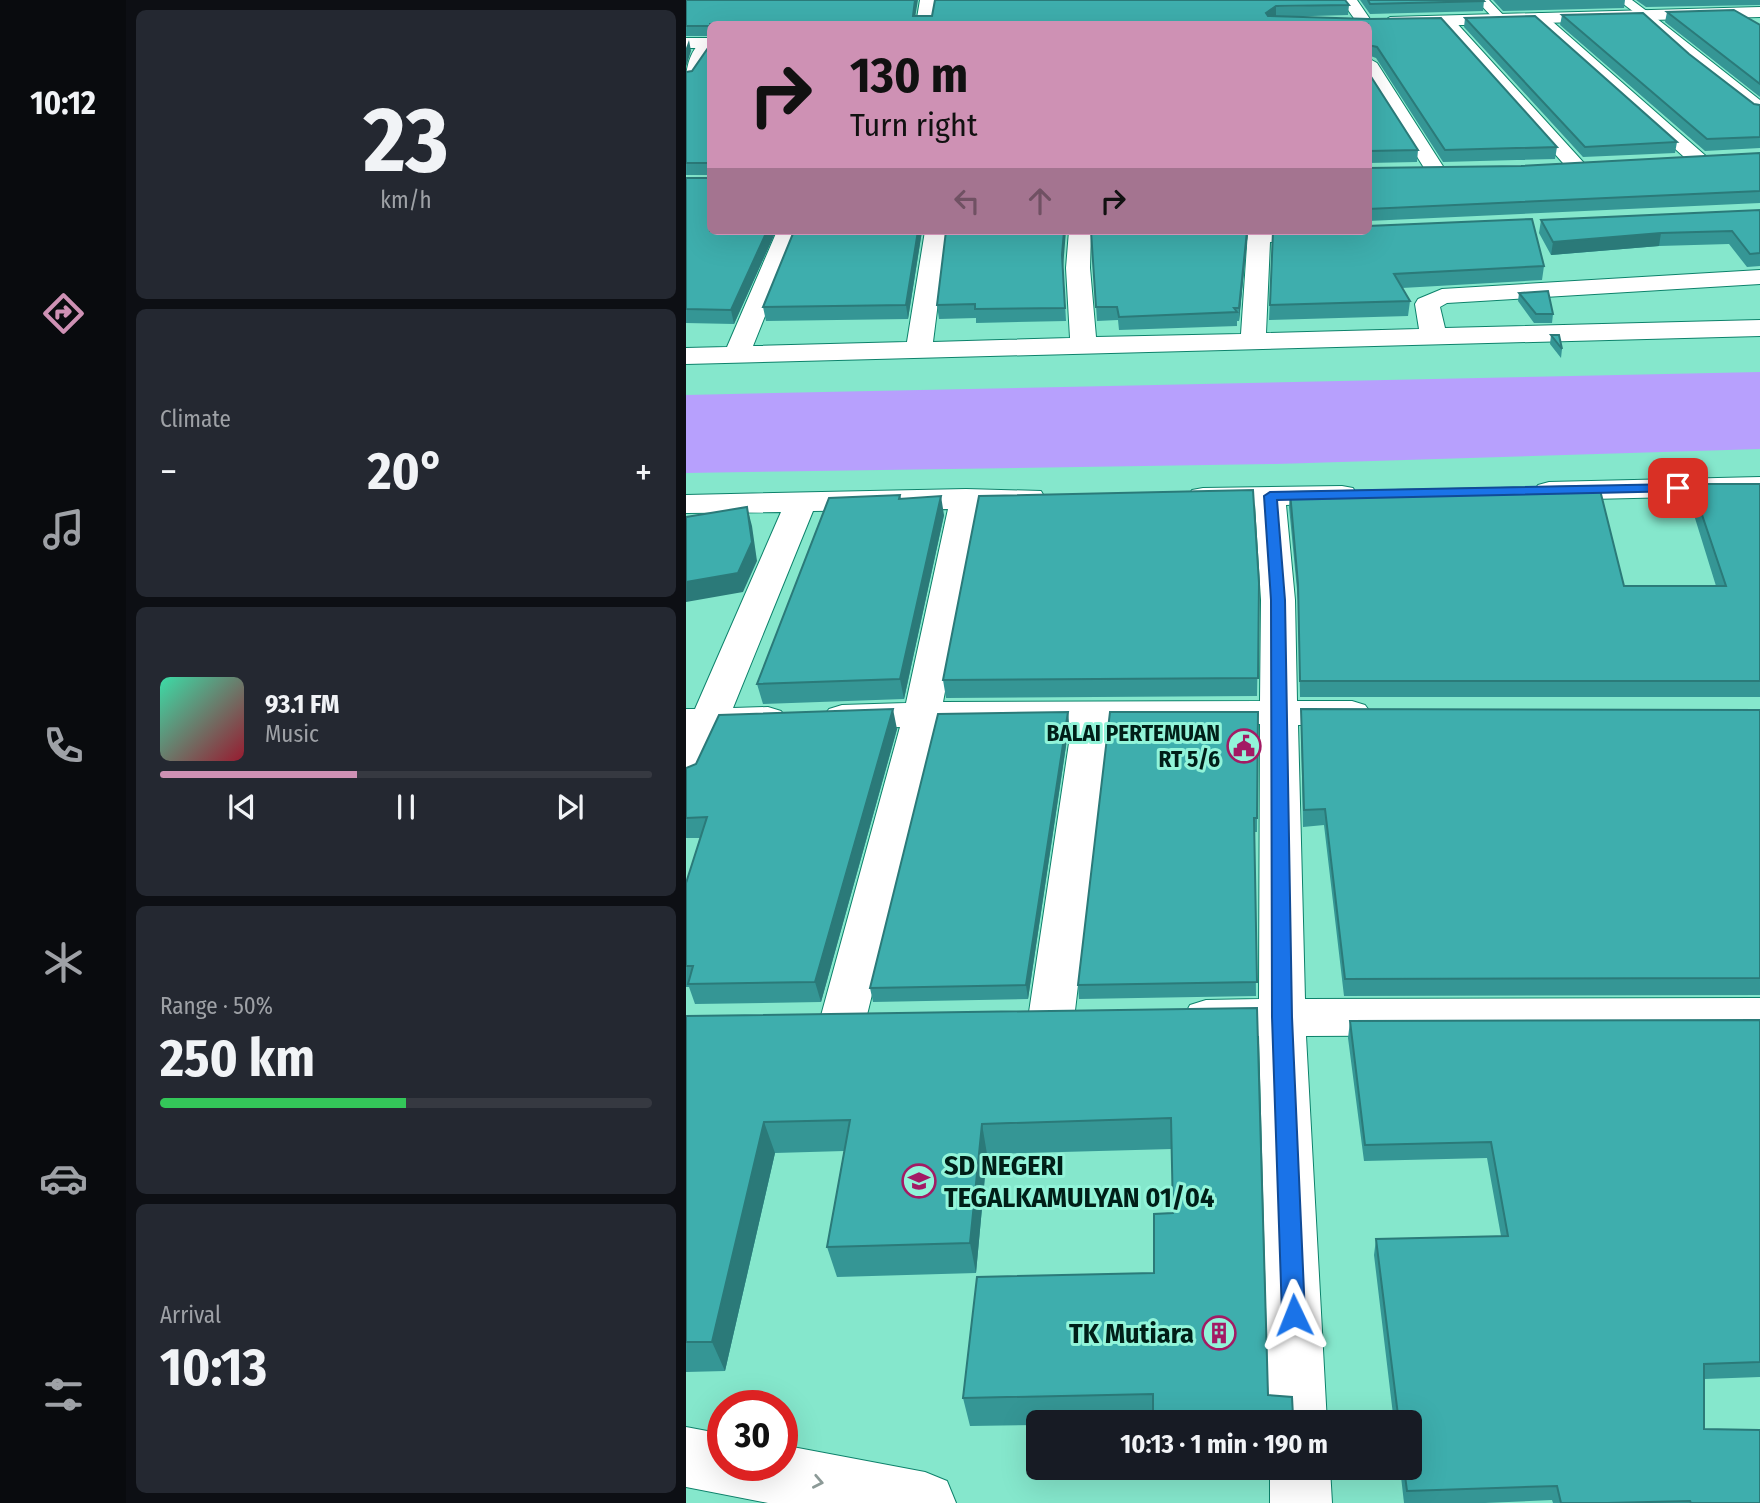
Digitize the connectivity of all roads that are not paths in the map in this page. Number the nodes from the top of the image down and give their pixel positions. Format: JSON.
{"nodes":[{"id":1,"x":928,"y":0,"type":"edge"},
{"id":2,"x":1349,"y":0,"type":"edge"},
{"id":3,"x":1482,"y":0,"type":"edge"},
{"id":4,"x":1624,"y":0,"type":"edge"},
{"id":5,"x":1760,"y":12,"type":"edge"},
{"id":6,"x":1736,"y":13,"type":"junction"},
{"id":7,"x":1646,"y":15,"type":"junction"},
{"id":8,"x":1539,"y":18,"type":"junction"},
{"id":9,"x":1501,"y":19,"type":"junction"},
{"id":10,"x":924,"y":21,"type":"edge"},
{"id":11,"x":1363,"y":21,"type":"edge"},
{"id":12,"x":1446,"y":21,"type":"junction"},
{"id":13,"x":1372,"y":22,"type":"edge"},
{"id":14,"x":1760,"y":29,"type":"edge"},
{"id":15,"x":686,"y":43,"type":"edge"},
{"id":16,"x":703,"y":51,"type":"edge"},
{"id":17,"x":1372,"y":69,"type":"edge"},
{"id":18,"x":686,"y":76,"type":"edge"},
{"id":19,"x":1760,"y":109,"type":"edge"},
{"id":20,"x":1724,"y":159,"type":"edge"},
{"id":21,"x":1700,"y":161,"type":"junction"},
{"id":22,"x":1674,"y":162,"type":"edge"},
{"id":23,"x":1554,"y":168,"type":"edge"},
{"id":24,"x":1410,"y":171,"type":"edge"},
{"id":25,"x":786,"y":235,"type":"edge"},
{"id":26,"x":935,"y":235,"type":"edge"},
{"id":27,"x":1080,"y":235,"type":"edge"},
{"id":28,"x":1260,"y":235,"type":"edge"},
{"id":29,"x":1760,"y":277,"type":"edge"},
{"id":30,"x":1760,"y":328,"type":"edge"},
{"id":31,"x":1434,"y":337,"type":"junction"},
{"id":32,"x":1253,"y":343,"type":"junction"},
{"id":33,"x":1083,"y":344,"type":"junction"},
{"id":34,"x":919,"y":351,"type":"junction"},
{"id":35,"x":686,"y":356,"type":"edge"},
{"id":36,"x":736,"y":356,"type":"junction"},
{"id":37,"x":1760,"y":486,"type":"edge"},
{"id":38,"x":1522,"y":491,"type":"edge"},
{"id":39,"x":1368,"y":494,"type":"edge"},
{"id":40,"x":1270,"y":496,"type":"junction"},
{"id":41,"x":1174,"y":497,"type":"edge"},
{"id":42,"x":966,"y":498,"type":"junction"},
{"id":43,"x":1063,"y":498,"type":"edge"},
{"id":44,"x":802,"y":500,"type":"junction"},
{"id":45,"x":686,"y":504,"type":"edge"},
{"id":46,"x":1092,"y":712,"type":"junction"},
{"id":47,"x":1278,"y":713,"type":"junction"},
{"id":48,"x":1388,"y":713,"type":"edge"},
{"id":49,"x":922,"y":714,"type":"junction"},
{"id":50,"x":698,"y":721,"type":"edge"},
{"id":51,"x":686,"y":774,"type":"edge"},
{"id":52,"x":1760,"y":1016,"type":"edge"},
{"id":53,"x":1282,"y":1017,"type":"junction"},
{"id":54,"x":1160,"y":1018,"type":"edge"},
{"id":55,"x":1051,"y":1019,"type":"edge"},
{"id":56,"x":843,"y":1023,"type":"edge"},
{"id":57,"x":1297,"y":1410,"type":"edge"},
{"id":58,"x":686,"y":1457,"type":"edge"},
{"id":59,"x":707,"y":1461,"type":"edge"},
{"id":60,"x":798,"y":1478,"type":"edge"},
{"id":61,"x":1300,"y":1480,"type":"edge"},
{"id":62,"x":925,"y":1503,"type":"edge"},
{"id":63,"x":1301,"y":1503,"type":"edge"}],
"edges":[{"from":1,"to":10,"type":"main road"},
{"from":2,"to":11,"type":"main road"},
{"from":3,"to":9,"type":"lane"},
{"from":4,"to":7,"type":"lane"},
{"from":5,"to":6,"type":"main road"},
{"from":6,"to":7,"type":"main road"},
{"from":6,"to":14,"type":"main road"},
{"from":7,"to":8,"type":"main road"},
{"from":7,"to":19,"type":"main road"},
{"from":8,"to":9,"type":"main road"},
{"from":8,"to":21,"type":"main road"},
{"from":9,"to":12,"type":"main road"},
{"from":12,"to":13,"type":"main road"},
{"from":12,"to":23,"type":"main road"},
{"from":15,"to":16,"type":"main road"},
{"from":16,"to":18,"type":"main road"},
{"from":17,"to":24,"type":"main road"},
{"from":20,"to":21,"type":"main road"},
{"from":21,"to":22,"type":"main road"},
{"from":25,"to":36,"type":"main road"},
{"from":26,"to":34,"type":"main road"},
{"from":27,"to":33,"type":"main road"},
{"from":28,"to":32,"type":"main road"},
{"from":29,"to":31,"type":"main road"},
{"from":30,"to":31,"type":"main road"},
{"from":31,"to":32,"type":"main road"},
{"from":32,"to":33,"type":"main road"},
{"from":33,"to":34,"type":"main road"},
{"from":34,"to":36,"type":"main road"},
{"from":35,"to":36,"type":"main road"},
{"from":37,"to":38,"type":"main road"},
{"from":39,"to":40,"type":"main road"},
{"from":40,"to":41,"type":"main road"},
{"from":40,"to":47,"type":"main road"},
{"from":42,"to":43,"type":"main road"},
{"from":42,"to":44,"type":"main road"},
{"from":42,"to":49,"type":"main road"},
{"from":44,"to":45,"type":"main road"},
{"from":44,"to":50,"type":"main road"},
{"from":46,"to":47,"type":"main road"},
{"from":46,"to":49,"type":"main road"},
{"from":46,"to":55,"type":"main road"},
{"from":47,"to":48,"type":"main road"},
{"from":47,"to":53,"type":"main road"},
{"from":49,"to":50,"type":"main road"},
{"from":49,"to":56,"type":"main road"},
{"from":50,"to":51,"type":"main road"},
{"from":52,"to":53,"type":"main road"},
{"from":53,"to":54,"type":"main road"},
{"from":53,"to":57,"type":"main road"},
{"from":58,"to":59,"type":"main road"},
{"from":60,"to":62,"type":"main road","one_way":true},
{"from":61,"to":63,"type":"main road"}]}
